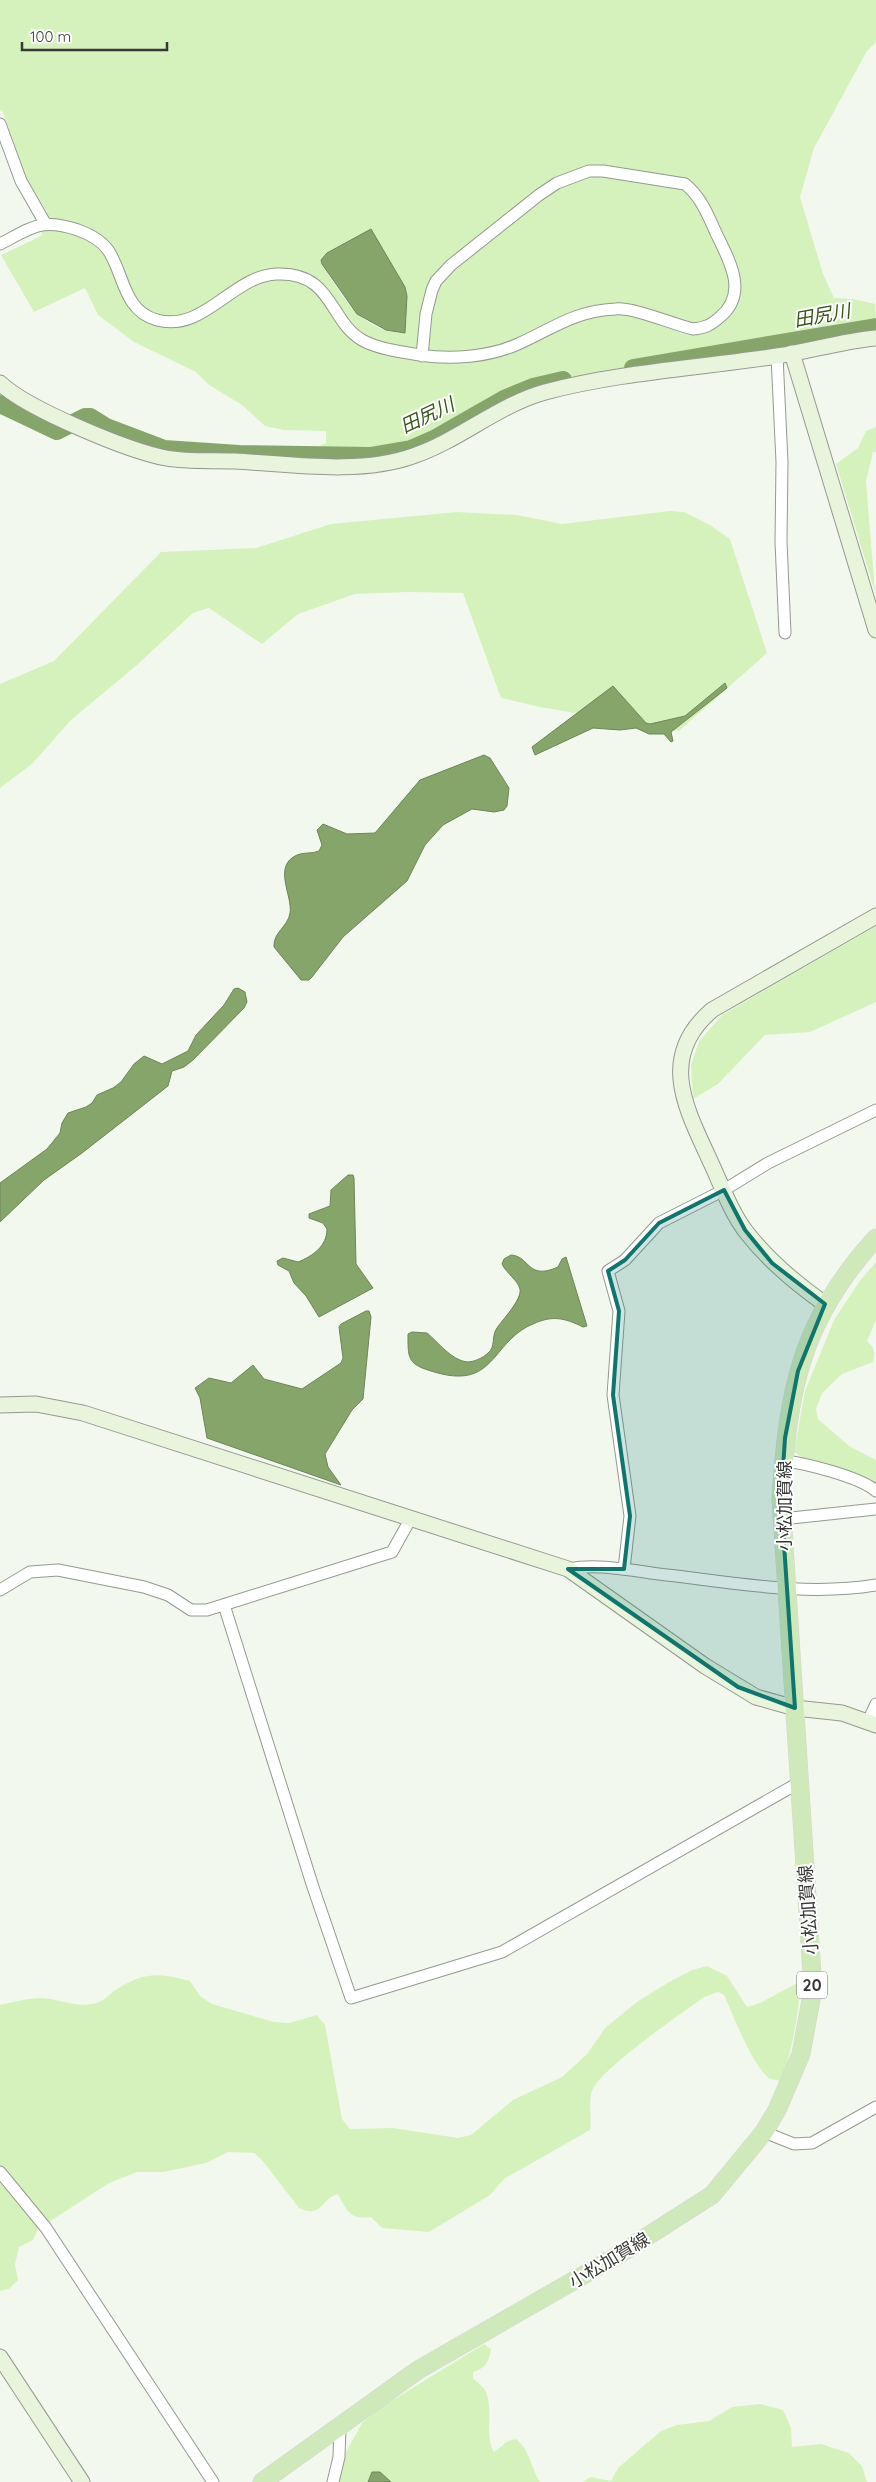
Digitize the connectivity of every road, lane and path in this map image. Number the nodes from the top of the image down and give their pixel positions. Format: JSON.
{"nodes":[{"id":1,"x":0,"y":124,"type":"edge"},
{"id":2,"x":45,"y":223,"type":"junction"},
{"id":3,"x":0,"y":244,"type":"edge"},
{"id":4,"x":876,"y":338,"type":"edge"},
{"id":5,"x":784,"y":354,"type":"junction"},
{"id":6,"x":422,"y":356,"type":"junction"},
{"id":7,"x":0,"y":383,"type":"edge"},
{"id":8,"x":876,"y":630,"type":"edge"},
{"id":9,"x":785,"y":633,"type":"dead end"},
{"id":10,"x":876,"y":916,"type":"edge"},
{"id":11,"x":876,"y":1110,"type":"edge"},
{"id":12,"x":724,"y":1190,"type":"junction"},
{"id":13,"x":876,"y":1238,"type":"edge"},
{"id":14,"x":825,"y":1304,"type":"junction"},
{"id":15,"x":0,"y":1405,"type":"edge"},
{"id":16,"x":784,"y":1461,"type":"junction"},
{"id":17,"x":876,"y":1491,"type":"edge"},
{"id":18,"x":876,"y":1509,"type":"edge"},
{"id":19,"x":411,"y":1518,"type":"junction"},
{"id":20,"x":782,"y":1519,"type":"junction"},
{"id":21,"x":568,"y":1569,"type":"junction"},
{"id":22,"x":624,"y":1570,"type":"junction"},
{"id":23,"x":876,"y":1585,"type":"edge"},
{"id":24,"x":786,"y":1587,"type":"junction"},
{"id":25,"x":0,"y":1590,"type":"edge"},
{"id":26,"x":224,"y":1606,"type":"junction"},
{"id":27,"x":876,"y":1704,"type":"edge"},
{"id":28,"x":795,"y":1708,"type":"junction"},
{"id":29,"x":872,"y":1723,"type":"edge"},
{"id":30,"x":800,"y":1782,"type":"junction"},
{"id":31,"x":876,"y":2107,"type":"edge"},
{"id":32,"x":764,"y":2132,"type":"junction"},
{"id":33,"x":0,"y":2172,"type":"edge"},
{"id":34,"x":0,"y":2357,"type":"edge"},
{"id":35,"x":340,"y":2427,"type":"junction"},
{"id":36,"x":82,"y":2482,"type":"edge"},
{"id":37,"x":213,"y":2482,"type":"edge"},
{"id":38,"x":262,"y":2482,"type":"edge"},
{"id":39,"x":333,"y":2482,"type":"edge"}],
"edges":[{"from":1,"to":2,"type":"street"},
{"from":2,"to":3,"type":"street"},
{"from":2,"to":6,"type":"street"},
{"from":4,"to":5,"type":"street"},
{"from":5,"to":7,"type":"street"},
{"from":5,"to":8,"type":"street"},
{"from":5,"to":9,"type":"street"},
{"from":6,"to":6,"type":"street"},
{"from":10,"to":12,"type":"street"},
{"from":11,"to":12,"type":"street"},
{"from":12,"to":14,"type":"street"},
{"from":12,"to":22,"type":"street"},
{"from":13,"to":14,"type":"main road","name":"小松加賀線","number":"20"},
{"from":14,"to":16,"type":"main road","name":"小松加賀線","number":"20"},
{"from":15,"to":19,"type":"street"},
{"from":16,"to":17,"type":"street"},
{"from":16,"to":20,"type":"main road","name":"小松加賀線","number":"20"},
{"from":18,"to":20,"type":"street"},
{"from":19,"to":21,"type":"street"},
{"from":19,"to":26,"type":"street"},
{"from":20,"to":24,"type":"main road","name":"小松加賀線","number":"20"},
{"from":21,"to":22,"type":"street"},
{"from":21,"to":28,"type":"street"},
{"from":22,"to":24,"type":"street"},
{"from":23,"to":24,"type":"street"},
{"from":24,"to":28,"type":"main road","name":"小松加賀線","number":"20"},
{"from":25,"to":26,"type":"street"},
{"from":26,"to":30,"type":"street"},
{"from":27,"to":29,"type":"street"},
{"from":28,"to":29,"type":"street"},
{"from":28,"to":30,"type":"main road","name":"小松加賀線","number":"20"},
{"from":30,"to":32,"type":"main road","name":"小松加賀線","number":"20"},
{"from":31,"to":32,"type":"street"},
{"from":32,"to":35,"type":"main road","name":"小松加賀線","number":"20"},
{"from":33,"to":37,"type":"street"},
{"from":34,"to":36,"type":"street"},
{"from":35,"to":38,"type":"main road","name":"小松加賀線","number":"20"},
{"from":35,"to":39,"type":"street"}]}
